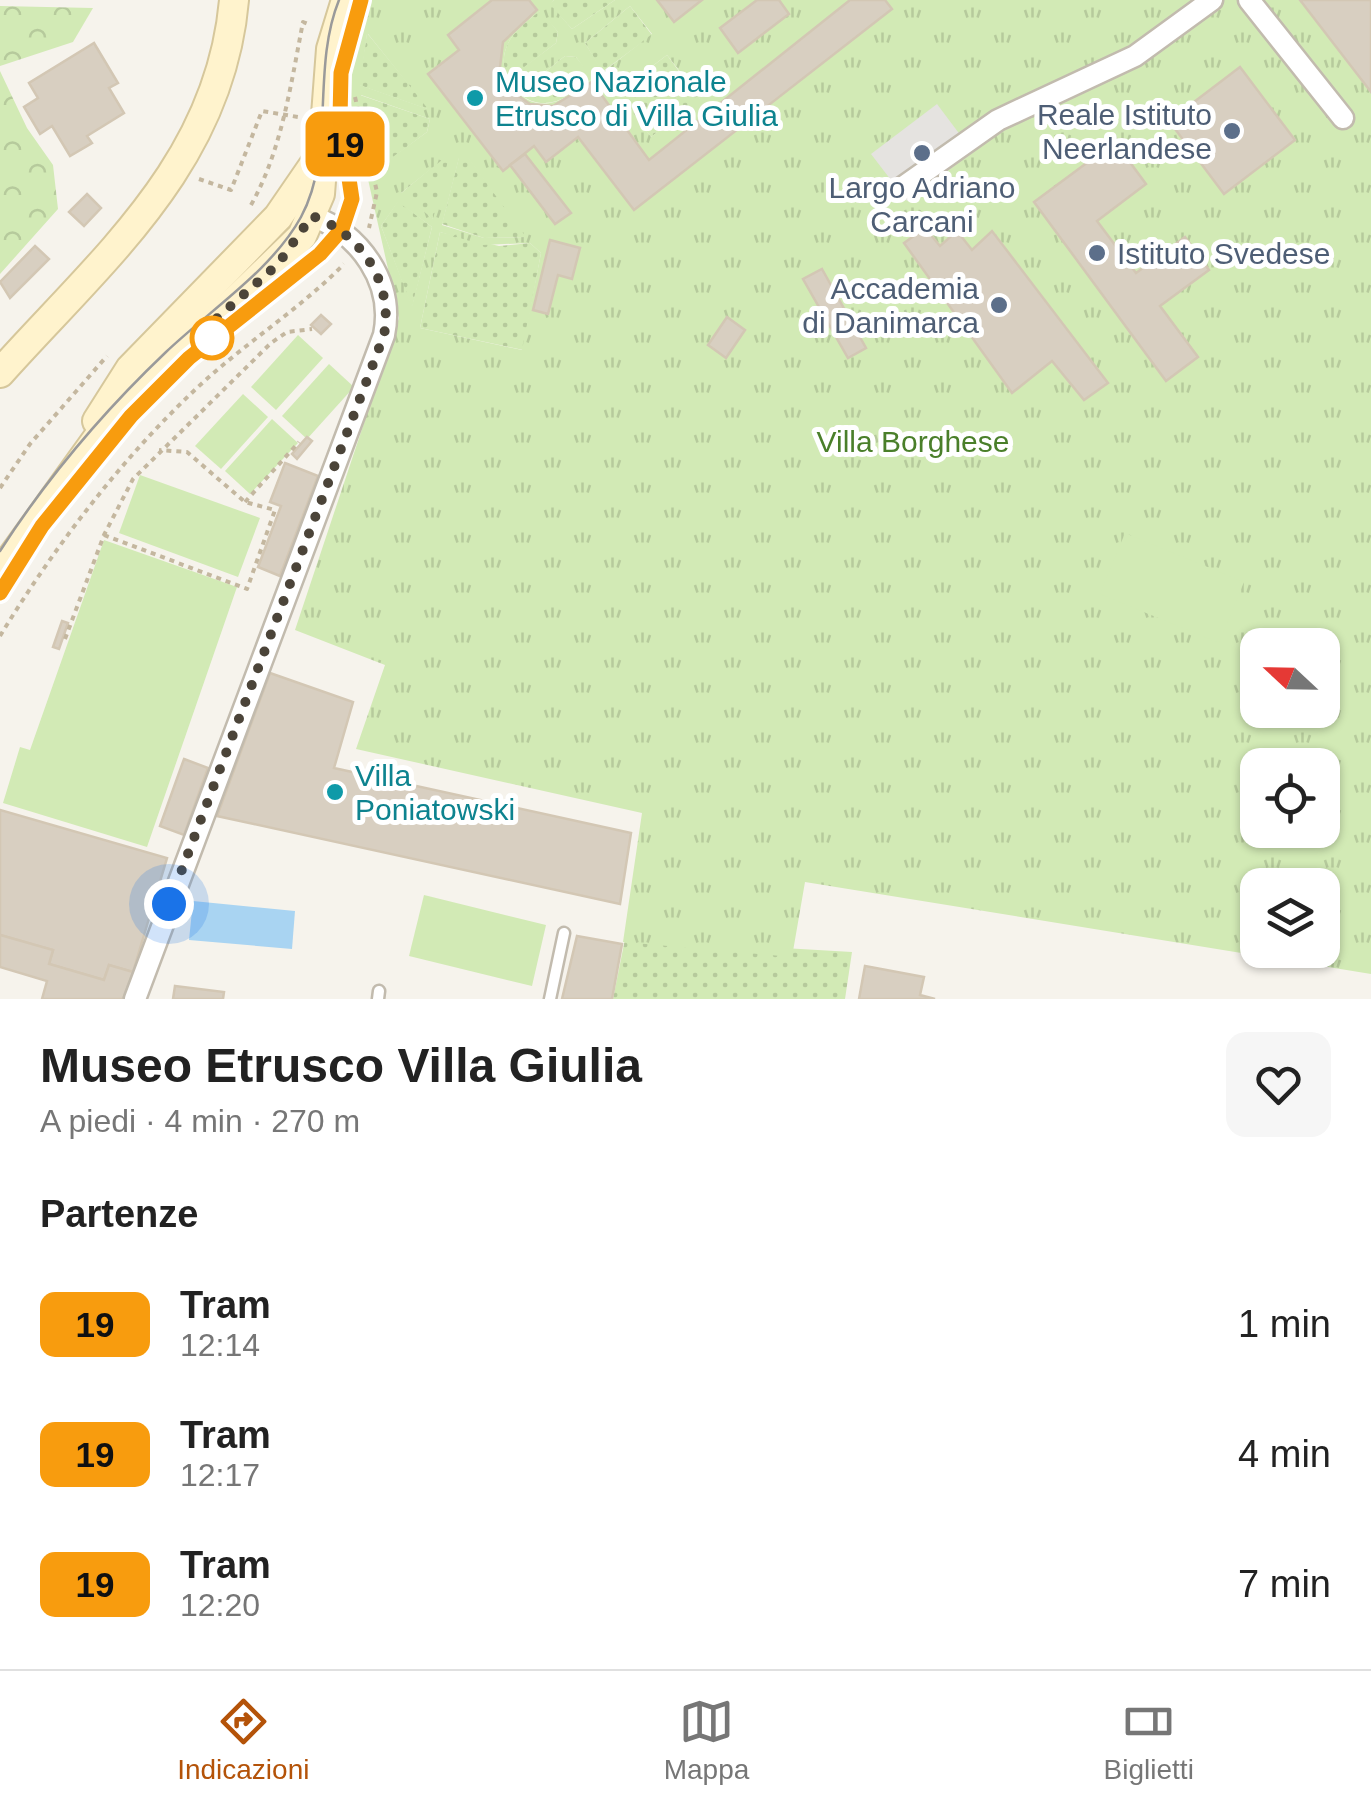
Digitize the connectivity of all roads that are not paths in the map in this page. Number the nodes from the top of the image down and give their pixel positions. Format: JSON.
{"nodes":[{"id":1,"x":234,"y":0,"type":"edge"},
{"id":2,"x":346,"y":0,"type":"edge"},
{"id":3,"x":1212,"y":0,"type":"edge"},
{"id":4,"x":1248,"y":0,"type":"edge"},
{"id":5,"x":1343,"y":118,"type":"dead end"},
{"id":6,"x":327,"y":133,"type":"junction"},
{"id":7,"x":904,"y":187,"type":"dead end"},
{"id":8,"x":325,"y":221,"type":"junction"},
{"id":9,"x":0,"y":372,"type":"edge"},
{"id":10,"x":74,"y":467,"type":"junction"},
{"id":11,"x":0,"y":574,"type":"edge"},
{"id":12,"x":564,"y":932,"type":"dead end"},
{"id":13,"x":134,"y":999,"type":"edge"},
{"id":14,"x":550,"y":999,"type":"edge"}],
"edges":[{"from":1,"to":9,"type":"street"},
{"from":2,"to":6,"type":"street"},
{"from":3,"to":7,"type":"street"},
{"from":4,"to":5,"type":"street"},
{"from":6,"to":8,"type":"street"},
{"from":6,"to":10,"type":"street"},
{"from":8,"to":10,"type":"street"},
{"from":8,"to":13,"type":"street"},
{"from":10,"to":11,"type":"street"},
{"from":12,"to":14,"type":"lane"}]}
